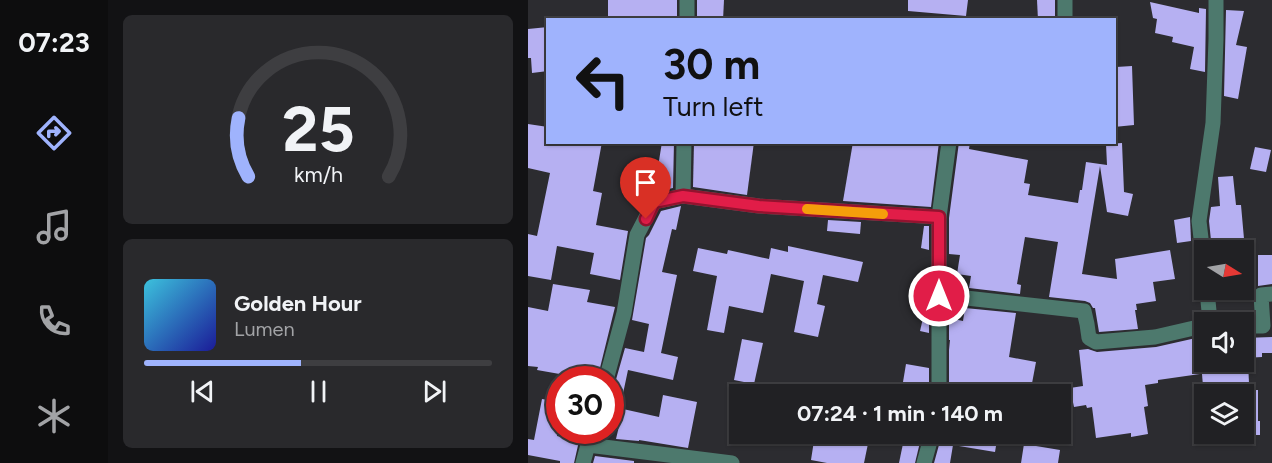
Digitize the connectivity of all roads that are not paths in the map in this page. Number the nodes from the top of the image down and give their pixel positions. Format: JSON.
{"nodes":[{"id":1,"x":687,"y":0,"type":"edge"},
{"id":2,"x":1065,"y":0,"type":"edge"},
{"id":3,"x":1216,"y":0,"type":"edge"},
{"id":4,"x":687,"y":18,"type":"edge"},
{"id":5,"x":1065,"y":18,"type":"edge"},
{"id":6,"x":684,"y":144,"type":"edge"},
{"id":7,"x":949,"y":144,"type":"edge"},
{"id":8,"x":683,"y":196,"type":"junction"},
{"id":9,"x":939,"y":217,"type":"junction"},
{"id":10,"x":1201,"y":240,"type":"edge"},
{"id":11,"x":1272,"y":294,"type":"edge"},
{"id":12,"x":939,"y":296,"type":"junction"},
{"id":13,"x":1254,"y":326,"type":"edge"},
{"id":14,"x":1194,"y":328,"type":"edge"},
{"id":15,"x":610,"y":366,"type":"edge"},
{"id":16,"x":939,"y":384,"type":"edge"},
{"id":17,"x":588,"y":444,"type":"edge"},
{"id":18,"x":624,"y":444,"type":"edge"},
{"id":19,"x":929,"y":444,"type":"edge"},
{"id":20,"x":583,"y":463,"type":"edge"},
{"id":21,"x":732,"y":463,"type":"edge"},
{"id":22,"x":924,"y":463,"type":"edge"}],
"edges":[{"from":1,"to":4,"type":"street"},
{"from":2,"to":5,"type":"street"},
{"from":3,"to":10,"type":"street"},
{"from":6,"to":8,"type":"street"},
{"from":7,"to":9,"type":"street"},
{"from":8,"to":9,"type":"street"},
{"from":8,"to":15,"type":"street"},
{"from":9,"to":12,"type":"street"},
{"from":11,"to":13,"type":"street"},
{"from":12,"to":14,"type":"street"},
{"from":12,"to":16,"type":"street"},
{"from":17,"to":20,"type":"street"},
{"from":18,"to":21,"type":"street"},
{"from":19,"to":22,"type":"street"}]}
